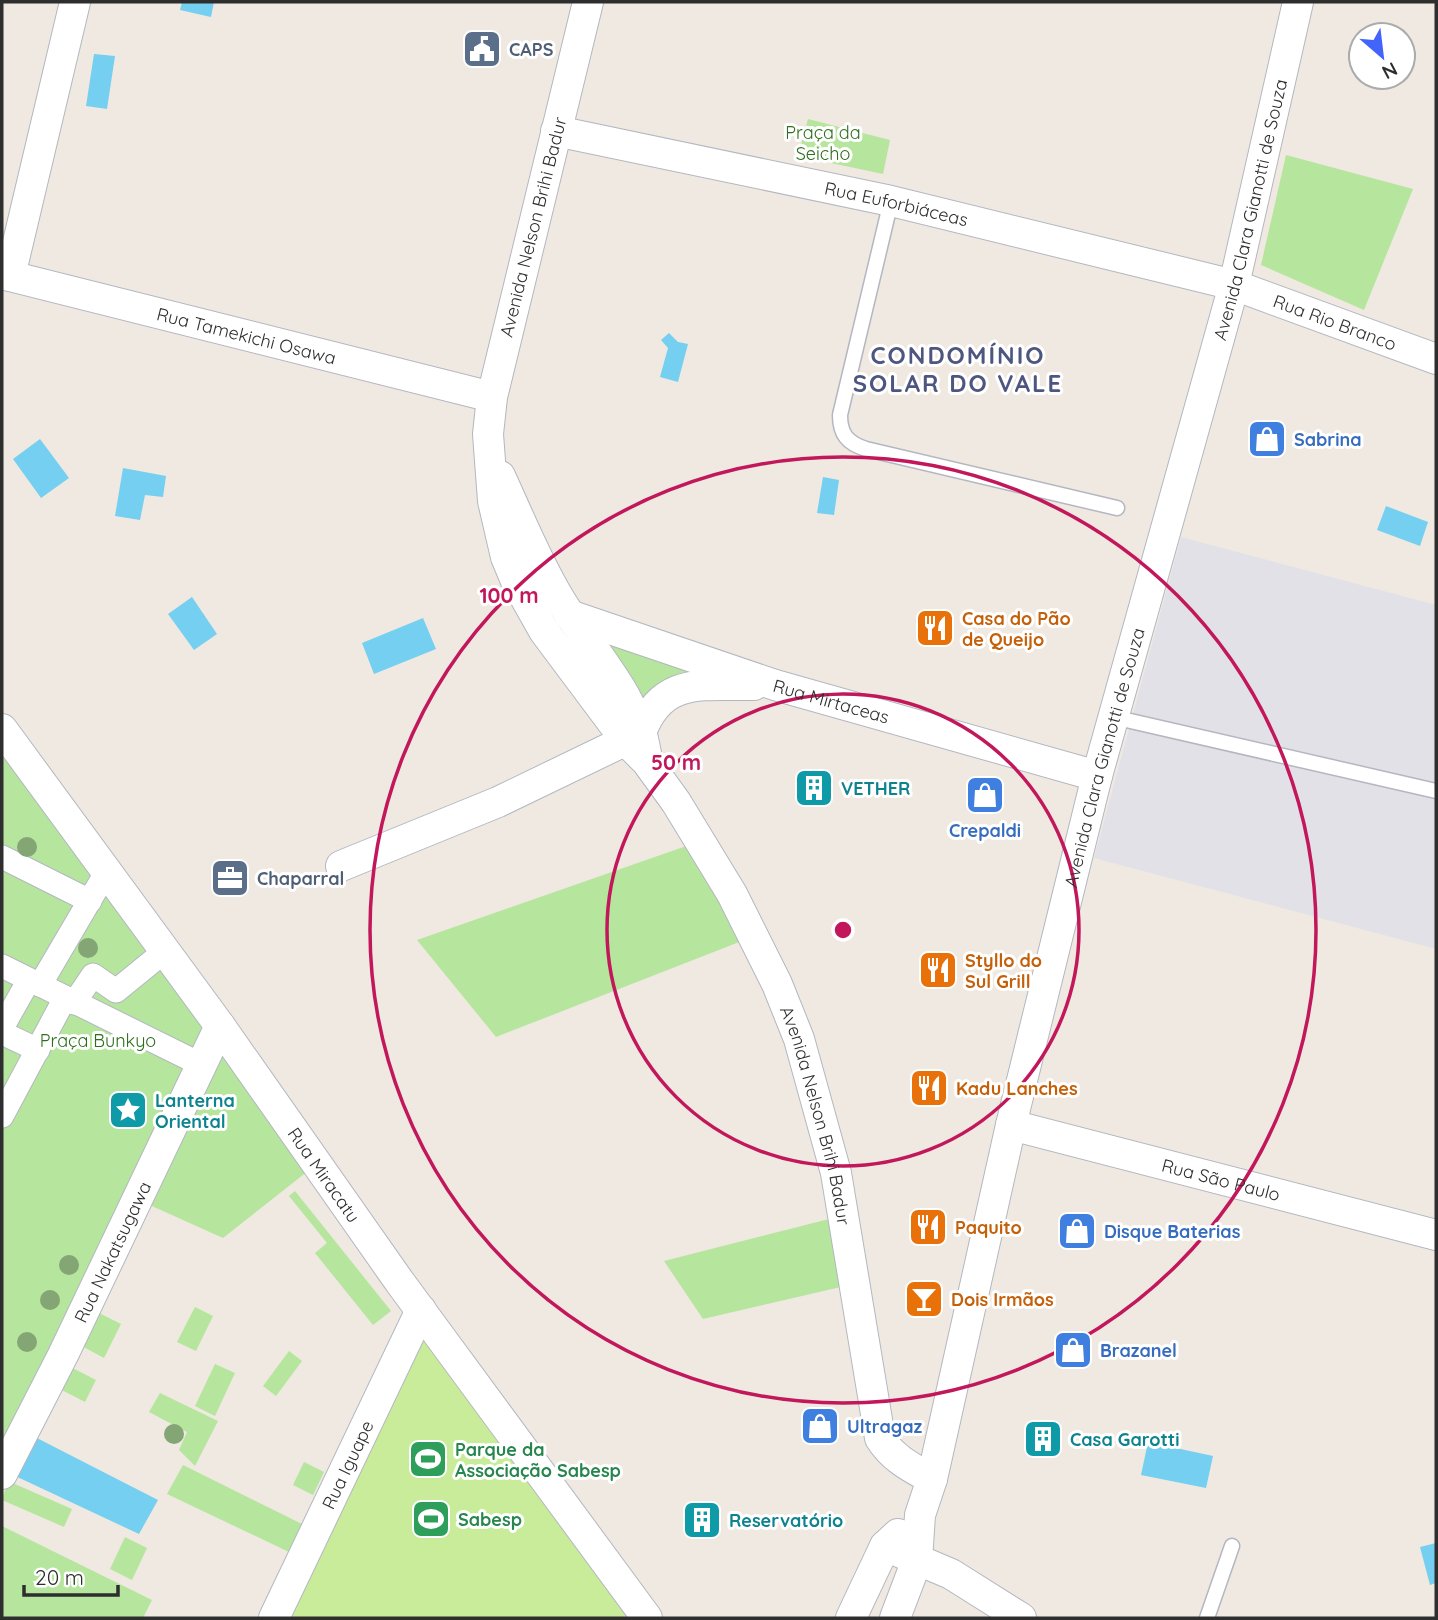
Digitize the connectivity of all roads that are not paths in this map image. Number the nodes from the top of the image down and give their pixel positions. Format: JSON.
{"nodes":[{"id":1,"x":75,"y":2,"type":"edge"},
{"id":2,"x":588,"y":2,"type":"edge"},
{"id":3,"x":1298,"y":2,"type":"edge"},
{"id":4,"x":556,"y":131,"type":"junction"},
{"id":5,"x":891,"y":201,"type":"junction"},
{"id":6,"x":6,"y":275,"type":"edge"},
{"id":7,"x":1234,"y":285,"type":"junction"},
{"id":8,"x":1436,"y":359,"type":"edge"},
{"id":9,"x":492,"y":397,"type":"junction"},
{"id":10,"x":490,"y":454,"type":"junction"},
{"id":11,"x":1117,"y":508,"type":"dead end"},
{"id":12,"x":569,"y":615,"type":"junction"},
{"id":13,"x":544,"y":631,"type":"junction"},
{"id":14,"x":775,"y":685,"type":"junction"},
{"id":15,"x":1113,"y":717,"type":"junction"},
{"id":16,"x":2,"y":729,"type":"edge"},
{"id":17,"x":638,"y":746,"type":"junction"},
{"id":18,"x":1097,"y":776,"type":"junction"},
{"id":19,"x":1436,"y":791,"type":"edge"},
{"id":20,"x":2,"y":857,"type":"edge"},
{"id":21,"x":341,"y":866,"type":"dead end"},
{"id":22,"x":107,"y":871,"type":"junction"},
{"id":23,"x":90,"y":901,"type":"junction"},
{"id":24,"x":165,"y":951,"type":"junction"},
{"id":25,"x":2,"y":967,"type":"edge"},
{"id":26,"x":35,"y":983,"type":"junction"},
{"id":27,"x":70,"y":1001,"type":"junction"},
{"id":28,"x":220,"y":1026,"type":"junction"},
{"id":29,"x":2,"y":1028,"type":"edge"},
{"id":30,"x":2,"y":1033,"type":"edge"},
{"id":31,"x":38,"y":1050,"type":"junction"},
{"id":32,"x":202,"y":1065,"type":"junction"},
{"id":33,"x":2,"y":1116,"type":"edge"},
{"id":34,"x":1011,"y":1125,"type":"junction"},
{"id":35,"x":1434,"y":1237,"type":"edge"},
{"id":36,"x":421,"y":1310,"type":"junction"},
{"id":37,"x":2,"y":1474,"type":"edge"},
{"id":38,"x":932,"y":1479,"type":"junction"},
{"id":39,"x":920,"y":1515,"type":"junction"},
{"id":40,"x":884,"y":1546,"type":"junction"},
{"id":41,"x":1232,"y":1546,"type":"dead end"},
{"id":42,"x":917,"y":1560,"type":"junction"},
{"id":43,"x":274,"y":1618,"type":"edge"},
{"id":44,"x":647,"y":1618,"type":"edge"},
{"id":45,"x":851,"y":1618,"type":"edge"},
{"id":46,"x":895,"y":1618,"type":"edge"},
{"id":47,"x":1021,"y":1618,"type":"edge"},
{"id":48,"x":1208,"y":1618,"type":"edge"}],
"edges":[{"from":1,"to":6,"type":"street"},
{"from":2,"to":4,"type":"street","name":"Avenida Nelson Brihi Badur"},
{"from":3,"to":7,"type":"street","name":"Avenida Clara Gianotti de Souza"},
{"from":4,"to":5,"type":"street","name":"Rua Euforbiáceas"},
{"from":4,"to":9,"type":"street","name":"Avenida Nelson Brihi Badur"},
{"from":5,"to":7,"type":"street","name":"Rua Euforbiáceas"},
{"from":5,"to":11,"type":"lane"},
{"from":6,"to":9,"type":"street","name":"Rua Tamekichi Osawa"},
{"from":7,"to":8,"type":"street","name":"Rua Rio Branco"},
{"from":7,"to":15,"type":"street","name":"Avenida Clara Gianotti de Souza"},
{"from":9,"to":10,"type":"street","name":"Avenida Nelson Brihi Badur"},
{"from":10,"to":12,"type":"street","name":"Avenida Nelson Brihi Badur"},
{"from":10,"to":13,"type":"street","name":"Avenida Nelson Brihi Badur"},
{"from":12,"to":13,"type":"street"},
{"from":12,"to":14,"type":"street","name":"Rua Mirtaceas"},
{"from":12,"to":17,"type":"street","name":"Avenida Nelson Brihi Badur"},
{"from":13,"to":17,"type":"street","name":"Avenida Nelson Brihi Badur"},
{"from":14,"to":17,"type":"street"},
{"from":14,"to":18,"type":"street","name":"Rua Mirtaceas"},
{"from":15,"to":18,"type":"street","name":"Avenida Clara Gianotti de Souza"},
{"from":15,"to":19,"type":"lane"},
{"from":16,"to":22,"type":"street","name":"Rua Miracatu"},
{"from":17,"to":21,"type":"street"},
{"from":17,"to":38,"type":"street","name":"Avenida Nelson Brihi Badur"},
{"from":18,"to":34,"type":"street","name":"Avenida Clara Gianotti de Souza"},
{"from":20,"to":23,"type":"street"},
{"from":22,"to":23,"type":"street"},
{"from":22,"to":24,"type":"street","name":"Rua Miracatu"},
{"from":23,"to":26,"type":"street"},
{"from":24,"to":27,"type":"street"},
{"from":24,"to":28,"type":"street","name":"Rua Miracatu"},
{"from":25,"to":26,"type":"street"},
{"from":26,"to":27,"type":"street"},
{"from":26,"to":29,"type":"street"},
{"from":27,"to":31,"type":"street"},
{"from":27,"to":32,"type":"street"},
{"from":28,"to":32,"type":"street","name":"Rua Nakatsugawa"},
{"from":28,"to":36,"type":"street","name":"Rua Miracatu"},
{"from":30,"to":31,"type":"street"},
{"from":31,"to":33,"type":"street"},
{"from":32,"to":37,"type":"street","name":"Rua Nakatsugawa"},
{"from":34,"to":35,"type":"street","name":"Rua São Paulo"},
{"from":34,"to":38,"type":"street","name":"Avenida Clara Gianotti de Souza"},
{"from":36,"to":43,"type":"street","name":"Rua Iguape"},
{"from":36,"to":44,"type":"street","name":"Rua Miracatu"},
{"from":38,"to":39,"type":"street","name":"Avenida Clara Gianotti de Souza"},
{"from":39,"to":40,"type":"street"},
{"from":39,"to":42,"type":"street","name":"Avenida Clara Gianotti de Souza"},
{"from":40,"to":42,"type":"street"},
{"from":40,"to":45,"type":"street"},
{"from":41,"to":48,"type":"lane"},
{"from":42,"to":46,"type":"street","name":"Avenida Clara Gianotti de Souza"},
{"from":42,"to":47,"type":"street"}]}
